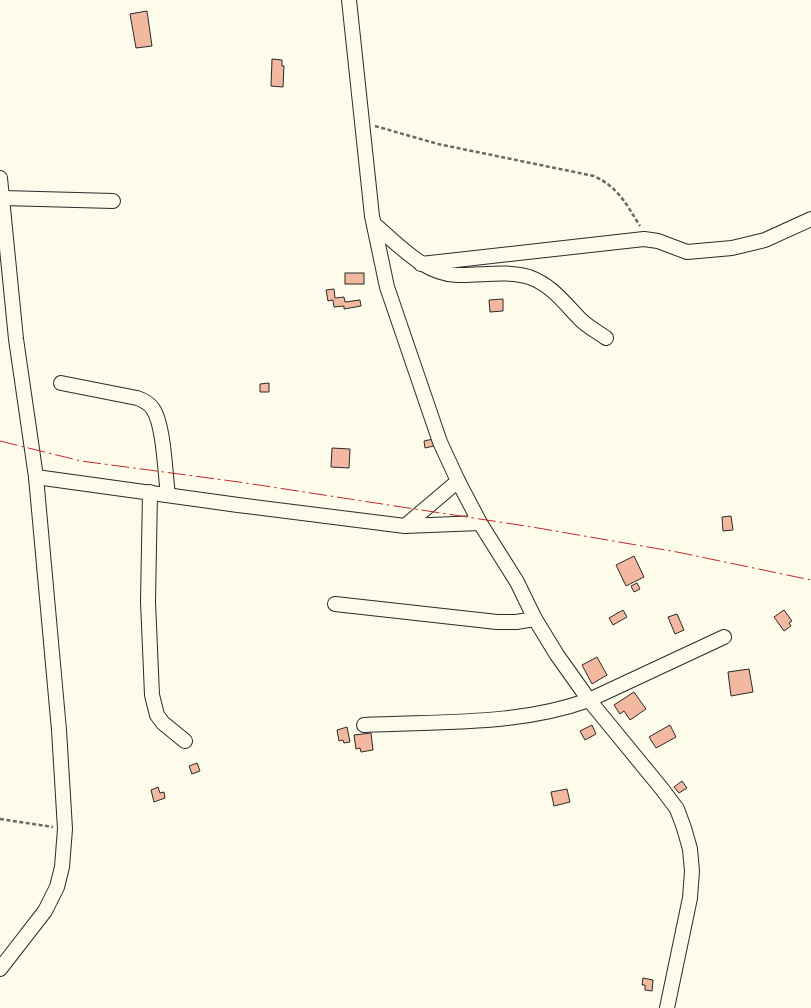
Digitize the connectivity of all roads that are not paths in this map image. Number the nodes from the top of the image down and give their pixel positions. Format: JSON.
{"nodes":[{"id":1,"x":349,"y":0,"type":"edge"},
{"id":2,"x":0,"y":178,"type":"edge"},
{"id":3,"x":3,"y":198,"type":"junction"},
{"id":4,"x":113,"y":201,"type":"dead end"},
{"id":5,"x":811,"y":219,"type":"edge"},
{"id":6,"x":374,"y":225,"type":"junction"},
{"id":7,"x":421,"y":264,"type":"junction"},
{"id":8,"x":606,"y":338,"type":"dead end"},
{"id":9,"x":61,"y":383,"type":"dead end"},
{"id":10,"x":36,"y":476,"type":"junction"},
{"id":11,"x":458,"y":481,"type":"junction"},
{"id":12,"x":150,"y":492,"type":"junction"},
{"id":13,"x":168,"y":494,"type":"junction"},
{"id":14,"x":480,"y":523,"type":"junction"},
{"id":15,"x":405,"y":526,"type":"junction"},
{"id":16,"x":335,"y":604,"type":"dead end"},
{"id":17,"x":535,"y":618,"type":"junction"},
{"id":18,"x":724,"y":637,"type":"dead end"},
{"id":19,"x":589,"y":700,"type":"junction"},
{"id":20,"x":364,"y":725,"type":"dead end"},
{"id":21,"x":185,"y":742,"type":"dead end"},
{"id":22,"x":0,"y":969,"type":"edge"},
{"id":23,"x":667,"y":1008,"type":"edge"}],
"edges":[{"from":1,"to":6,"type":"street"},
{"from":2,"to":3,"type":"street"},
{"from":3,"to":4,"type":"street"},
{"from":3,"to":10,"type":"street"},
{"from":5,"to":7,"type":"street"},
{"from":6,"to":7,"type":"street"},
{"from":6,"to":11,"type":"street"},
{"from":7,"to":8,"type":"street"},
{"from":9,"to":13,"type":"street"},
{"from":10,"to":12,"type":"street"},
{"from":10,"to":22,"type":"street"},
{"from":11,"to":14,"type":"street"},
{"from":11,"to":15,"type":"street"},
{"from":12,"to":13,"type":"street"},
{"from":12,"to":21,"type":"street"},
{"from":13,"to":15,"type":"street"},
{"from":14,"to":15,"type":"street"},
{"from":14,"to":17,"type":"street"},
{"from":16,"to":17,"type":"street"},
{"from":17,"to":19,"type":"street"},
{"from":18,"to":19,"type":"street"},
{"from":19,"to":20,"type":"street"},
{"from":19,"to":23,"type":"street"}]}
